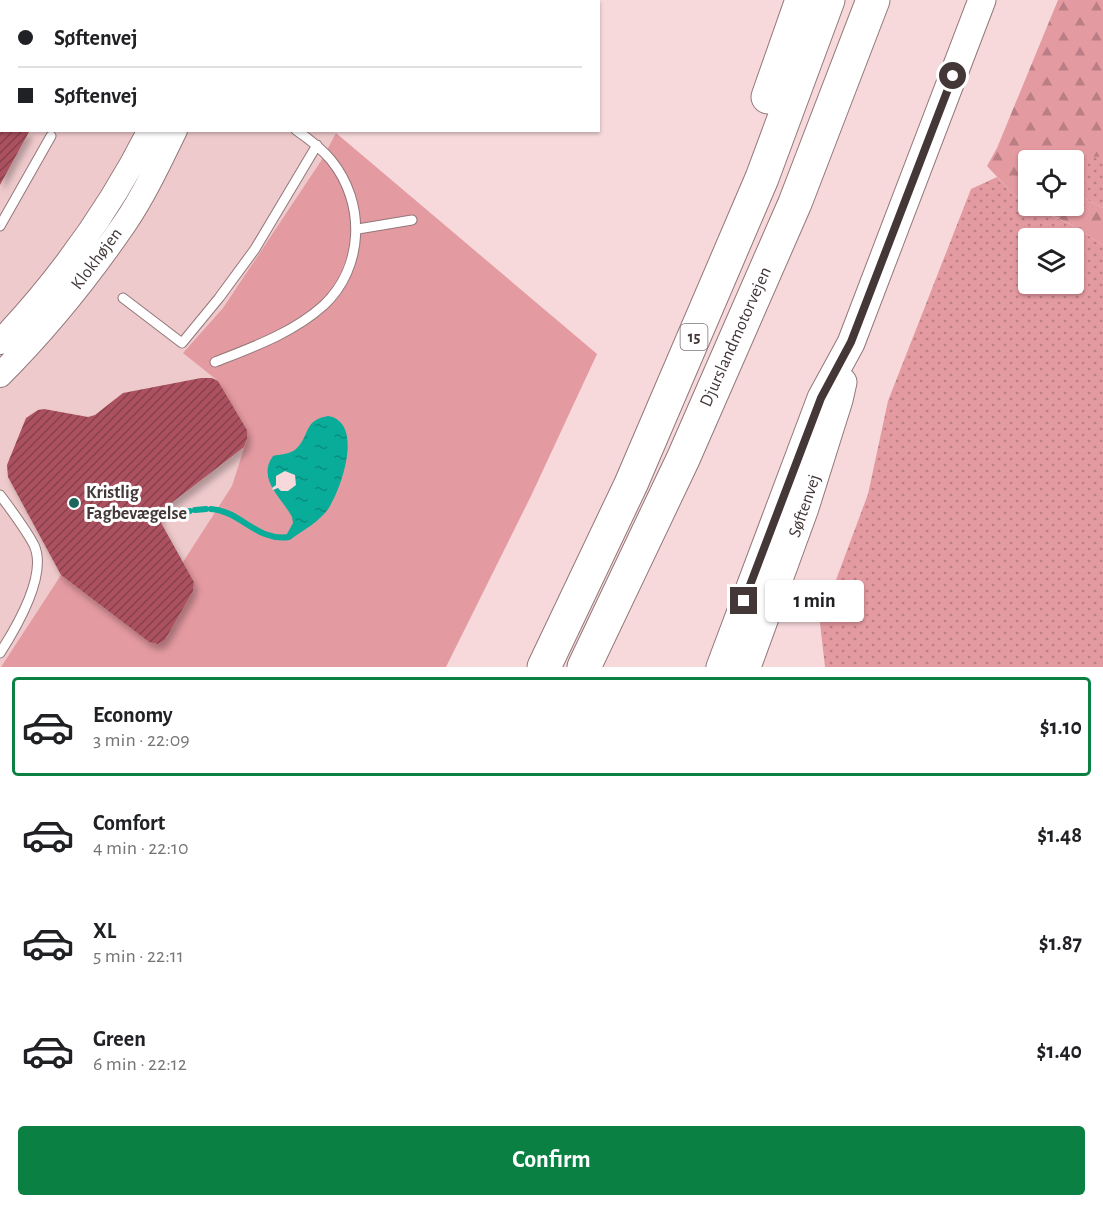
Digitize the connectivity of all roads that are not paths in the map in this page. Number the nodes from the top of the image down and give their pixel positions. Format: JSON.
{"nodes":[{"id":1,"x":802,"y":0,"type":"edge"},
{"id":2,"x":828,"y":0,"type":"edge"},
{"id":3,"x":873,"y":0,"type":"edge"},
{"id":4,"x":881,"y":0,"type":"edge"},
{"id":5,"x":982,"y":0,"type":"edge"},
{"id":6,"x":844,"y":76,"type":"junction"},
{"id":7,"x":149,"y":132,"type":"edge"},
{"id":8,"x":174,"y":132,"type":"edge"},
{"id":9,"x":299,"y":132,"type":"edge"},
{"id":10,"x":51,"y":136,"type":"dead end"},
{"id":11,"x":317,"y":145,"type":"junction"},
{"id":12,"x":412,"y":219,"type":"dead end"},
{"id":13,"x":0,"y":226,"type":"edge"},
{"id":14,"x":358,"y":229,"type":"junction"},
{"id":15,"x":123,"y":298,"type":"dead end"},
{"id":16,"x":0,"y":342,"type":"edge"},
{"id":17,"x":851,"y":342,"type":"junction"},
{"id":18,"x":215,"y":362,"type":"dead end"},
{"id":19,"x":0,"y":375,"type":"edge"},
{"id":20,"x":0,"y":495,"type":"edge"},
{"id":21,"x":5,"y":510,"type":"edge"},
{"id":22,"x":0,"y":653,"type":"edge"},
{"id":23,"x":528,"y":667,"type":"edge"},
{"id":24,"x":544,"y":667,"type":"edge"},
{"id":25,"x":584,"y":667,"type":"edge"},
{"id":26,"x":720,"y":667,"type":"edge"},
{"id":27,"x":747,"y":667,"type":"edge"}],
"edges":[{"from":1,"to":23,"type":"highway"},
{"from":2,"to":24,"type":"highway","name":"Djurslandmotorvejen","number":"15"},
{"from":3,"to":6,"type":"highway","name":"Djurslandmotorvejen","number":"15"},
{"from":4,"to":6,"type":"highway"},
{"from":5,"to":17,"type":"main road","name":"Søftenvej"},
{"from":6,"to":25,"type":"highway","name":"Djurslandmotorvejen","number":"15"},
{"from":7,"to":16,"type":"street","name":"Klokhøjen"},
{"from":8,"to":19,"type":"street","name":"Klokhøjen"},
{"from":9,"to":11,"type":"lane"},
{"from":10,"to":13,"type":"lane"},
{"from":11,"to":14,"type":"lane"},
{"from":11,"to":15,"type":"lane"},
{"from":12,"to":14,"type":"lane"},
{"from":14,"to":18,"type":"lane"},
{"from":17,"to":26,"type":"main road","name":"Søftenvej"},
{"from":17,"to":27,"type":"main road","name":"Søftenvej"},
{"from":20,"to":21,"type":"lane"},
{"from":21,"to":22,"type":"lane"}]}
